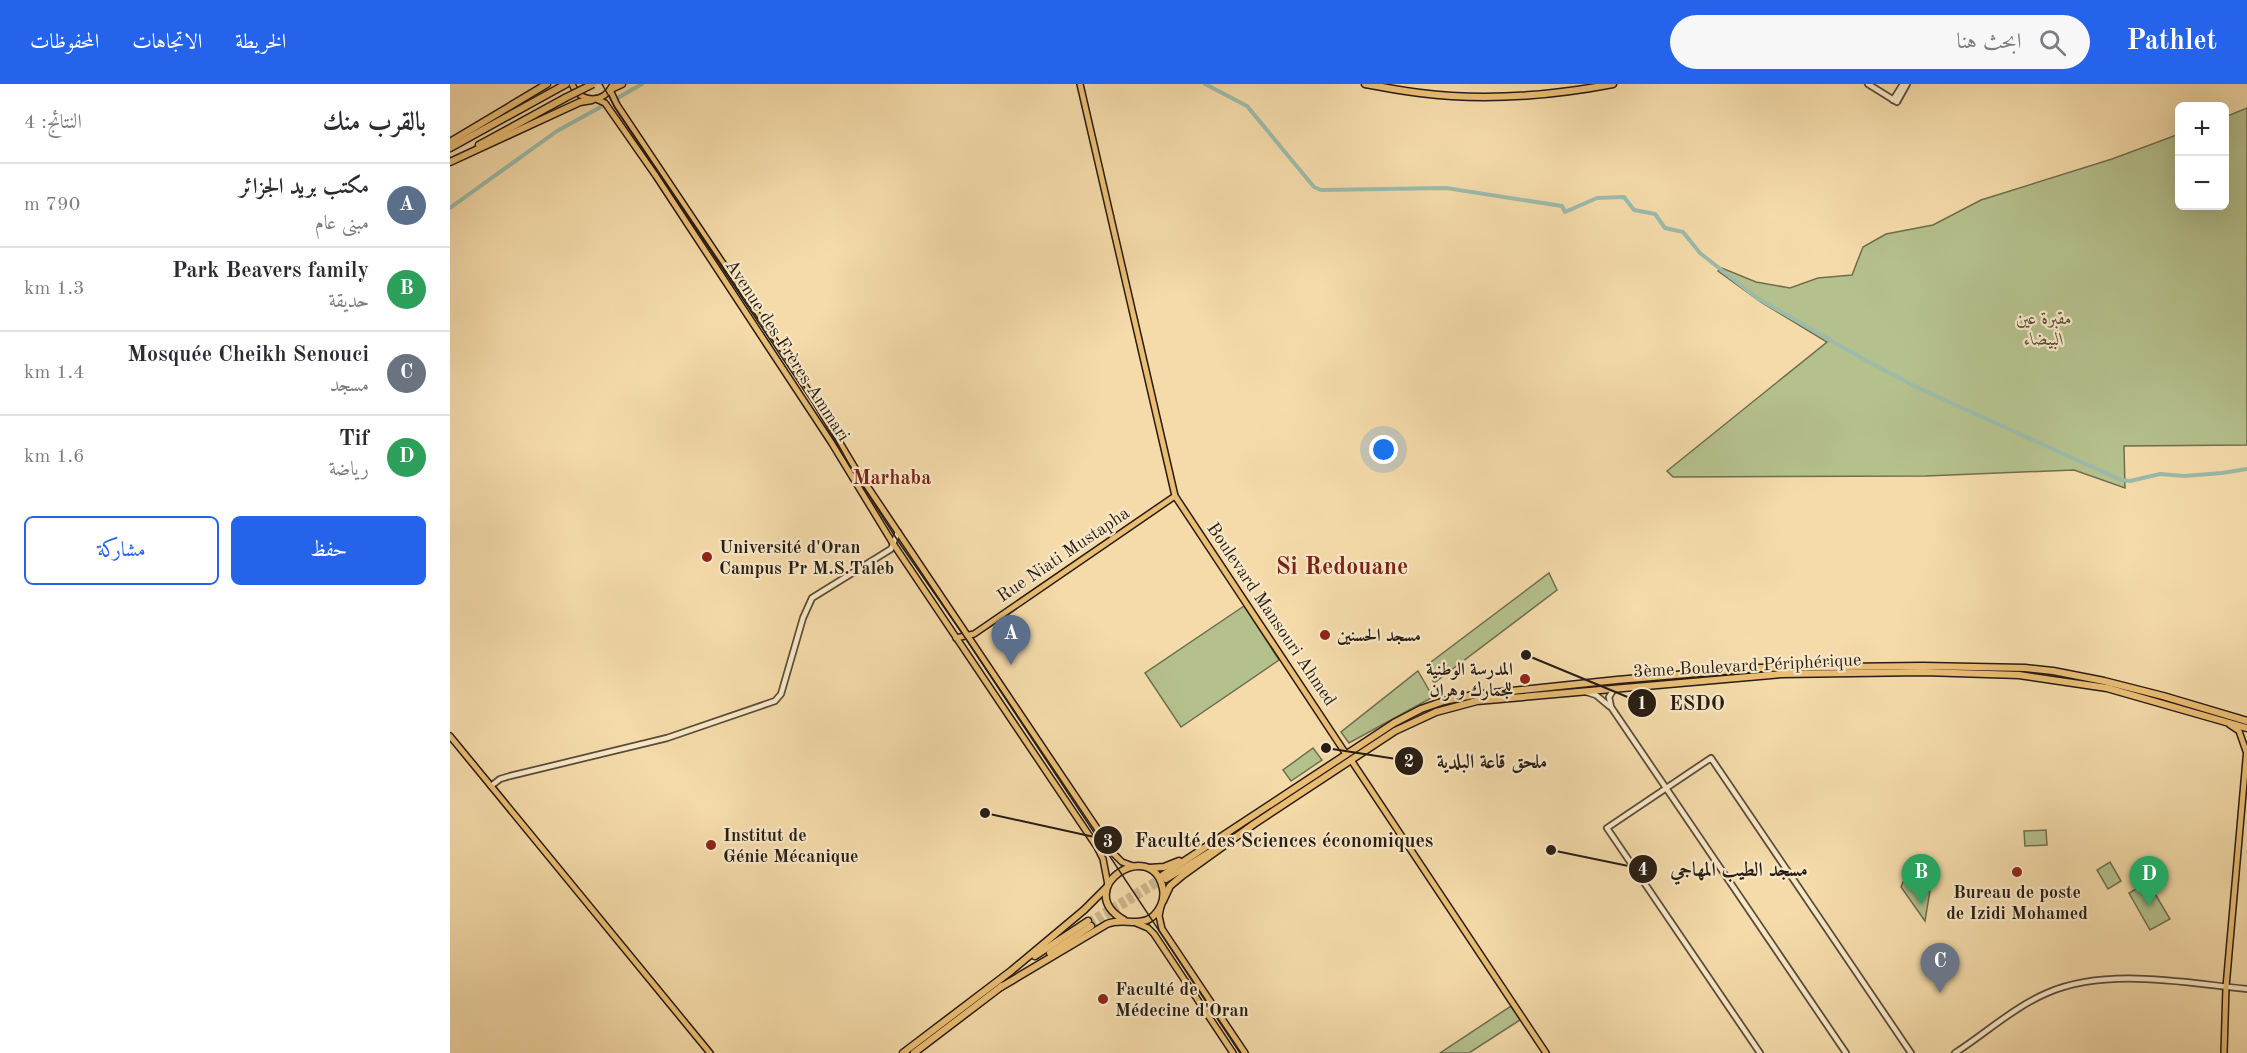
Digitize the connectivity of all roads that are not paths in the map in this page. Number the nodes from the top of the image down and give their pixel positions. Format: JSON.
{"nodes":[{"id":1,"x":547,"y":84,"type":"edge"},
{"id":2,"x":566,"y":84,"type":"edge"},
{"id":3,"x":572,"y":84,"type":"edge"},
{"id":4,"x":593,"y":84,"type":"edge"},
{"id":5,"x":622,"y":84,"type":"edge"},
{"id":6,"x":1080,"y":84,"type":"edge"},
{"id":7,"x":1365,"y":84,"type":"edge"},
{"id":8,"x":1613,"y":84,"type":"edge"},
{"id":9,"x":1868,"y":84,"type":"edge"},
{"id":10,"x":1902,"y":84,"type":"edge"},
{"id":11,"x":1907,"y":84,"type":"edge"},
{"id":12,"x":611,"y":90,"type":"edge"},
{"id":13,"x":594,"y":99,"type":"junction"},
{"id":14,"x":1895,"y":101,"type":"junction"},
{"id":15,"x":450,"y":142,"type":"edge"},
{"id":16,"x":450,"y":148,"type":"edge"},
{"id":17,"x":450,"y":162,"type":"edge"},
{"id":18,"x":1175,"y":496,"type":"junction"},
{"id":19,"x":898,"y":532,"type":"junction"},
{"id":20,"x":893,"y":544,"type":"junction"},
{"id":21,"x":968,"y":634,"type":"junction"},
{"id":22,"x":956,"y":638,"type":"junction"},
{"id":23,"x":1616,"y":687,"type":"junction"},
{"id":24,"x":1582,"y":691,"type":"junction"},
{"id":25,"x":1611,"y":707,"type":"junction"},
{"id":26,"x":2215,"y":718,"type":"junction"},
{"id":27,"x":2247,"y":721,"type":"edge"},
{"id":28,"x":2247,"y":728,"type":"edge"},
{"id":29,"x":450,"y":736,"type":"edge"},
{"id":30,"x":1345,"y":751,"type":"junction"},
{"id":31,"x":2246,"y":751,"type":"edge"},
{"id":32,"x":1351,"y":760,"type":"junction"},
{"id":33,"x":491,"y":786,"type":"junction"},
{"id":34,"x":1667,"y":789,"type":"junction"},
{"id":35,"x":1264,"y":809,"type":"junction"},
{"id":36,"x":1246,"y":829,"type":"junction"},
{"id":37,"x":1133,"y":866,"type":"junction"},
{"id":38,"x":1146,"y":868,"type":"junction"},
{"id":39,"x":1108,"y":886,"type":"junction"},
{"id":40,"x":1162,"y":903,"type":"junction"},
{"id":41,"x":1124,"y":920,"type":"junction"},
{"id":42,"x":1136,"y":923,"type":"junction"},
{"id":43,"x":1011,"y":971,"type":"junction"},
{"id":44,"x":1001,"y":987,"type":"junction"},
{"id":45,"x":2226,"y":987,"type":"junction"},
{"id":46,"x":2247,"y":989,"type":"edge"},
{"id":47,"x":710,"y":1053,"type":"edge"},
{"id":48,"x":903,"y":1053,"type":"edge"},
{"id":49,"x":916,"y":1053,"type":"edge"},
{"id":50,"x":1233,"y":1053,"type":"edge"},
{"id":51,"x":1245,"y":1053,"type":"edge"},
{"id":52,"x":1546,"y":1053,"type":"edge"},
{"id":53,"x":1760,"y":1053,"type":"edge"},
{"id":54,"x":1846,"y":1053,"type":"edge"},
{"id":55,"x":1911,"y":1053,"type":"edge"},
{"id":56,"x":1955,"y":1053,"type":"edge"},
{"id":57,"x":2224,"y":1053,"type":"edge"}],
"edges":[{"from":1,"to":15,"type":"highway"},
{"from":2,"to":16,"type":"highway"},
{"from":3,"to":13,"type":"main road"},
{"from":4,"to":17,"type":"highway","bridge":true},
{"from":5,"to":12,"type":"highway"},
{"from":6,"to":18,"type":"main road"},
{"from":7,"to":8,"type":"highway"},
{"from":9,"to":14,"type":"street"},
{"from":10,"to":14,"type":"street"},
{"from":11,"to":14,"type":"street"},
{"from":12,"to":13,"type":"main road"},
{"from":12,"to":19,"type":"main road","name":"Avenue des Frères Ammari"},
{"from":13,"to":17,"type":"highway"},
{"from":13,"to":20,"type":"main road","name":"Avenue des Frères Ammari"},
{"from":18,"to":21,"type":"main road","name":"Rue Niati Mustapha"},
{"from":18,"to":30,"type":"main road","name":"Boulevard Mansouri Ahmed"},
{"from":19,"to":20,"type":"street"},
{"from":19,"to":21,"type":"main road","name":"Avenue des Frères Ammari"},
{"from":20,"to":22,"type":"main road","name":"Avenue des Frères Ammari"},
{"from":20,"to":33,"type":"street"},
{"from":21,"to":22,"type":"main road","name":"Rue Niati Mustapha"},
{"from":21,"to":37,"type":"main road","name":"Avenue des Frères Ammari"},
{"from":22,"to":39,"type":"main road","name":"Avenue des Frères Ammari"},
{"from":23,"to":24,"type":"highway","name":"3ème Boulevard Périphérique"},
{"from":23,"to":25,"type":"street"},
{"from":23,"to":26,"type":"highway","name":"3ème Boulevard Périphérique"},
{"from":24,"to":25,"type":"street"},
{"from":24,"to":32,"type":"highway","name":"3ème Boulevard Périphérique"},
{"from":25,"to":34,"type":"street"},
{"from":26,"to":28,"type":"highway","name":"3ème Boulevard Périphérique"},
{"from":26,"to":31,"type":"main road"},
{"from":27,"to":30,"type":"highway","name":"3ème Boulevard Périphérique"},
{"from":29,"to":33,"type":"main road"},
{"from":30,"to":35,"type":"highway","name":"3ème Boulevard Périphérique"},
{"from":31,"to":45,"type":"main road"},
{"from":32,"to":36,"type":"highway","name":"3ème Boulevard Périphérique"},
{"from":32,"to":52,"type":"main road"},
{"from":33,"to":47,"type":"main road"},
{"from":34,"to":53,"type":"street"},
{"from":34,"to":54,"type":"street"},
{"from":34,"to":55,"type":"street"},
{"from":35,"to":36,"type":"highway","name":"3ème Boulevard Périphérique"},
{"from":35,"to":38,"type":"highway"},
{"from":36,"to":40,"type":"highway","name":"3ème Boulevard Périphérique"},
{"from":37,"to":38,"type":"highway"},
{"from":37,"to":39,"type":"highway"},
{"from":38,"to":40,"type":"highway"},
{"from":39,"to":41,"type":"highway"},
{"from":39,"to":43,"type":"highway"},
{"from":40,"to":42,"type":"highway"},
{"from":40,"to":51,"type":"main road"},
{"from":41,"to":42,"type":"highway"},
{"from":41,"to":44,"type":"highway"},
{"from":42,"to":50,"type":"main road"},
{"from":43,"to":44,"type":"highway"},
{"from":43,"to":48,"type":"highway"},
{"from":44,"to":49,"type":"highway"},
{"from":45,"to":46,"type":"street"},
{"from":45,"to":56,"type":"street"},
{"from":45,"to":57,"type":"main road"}]}
